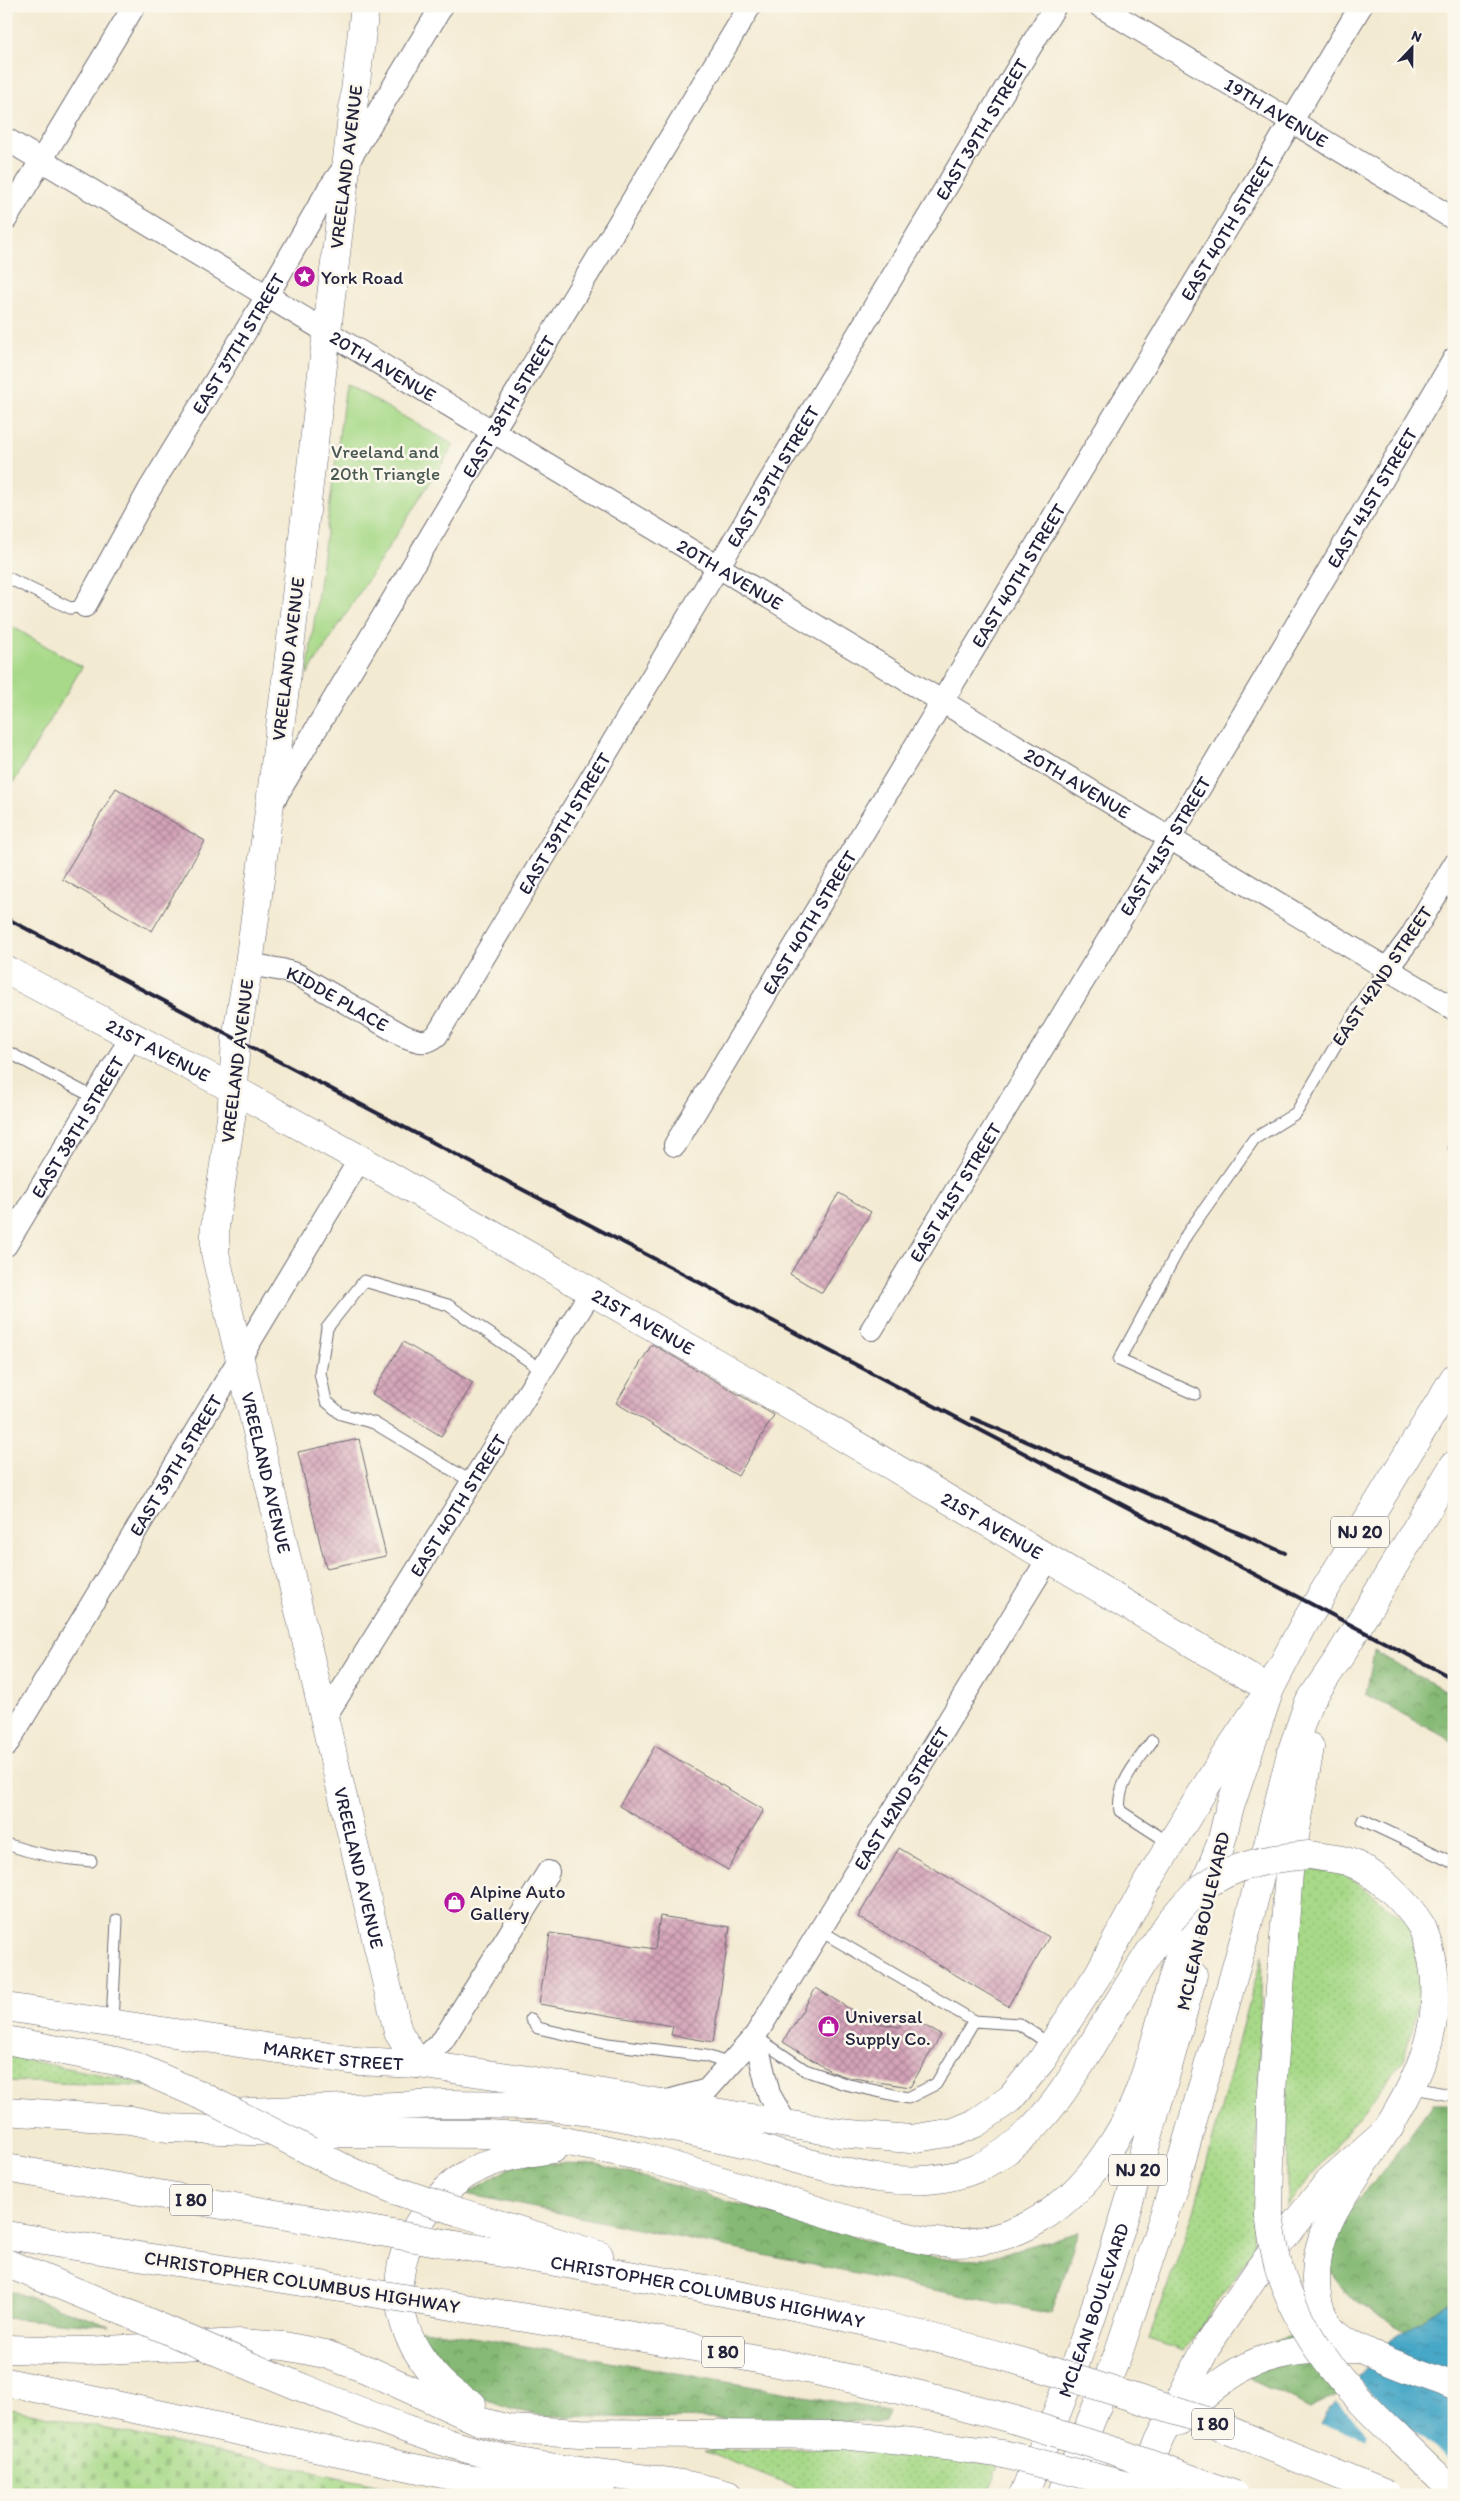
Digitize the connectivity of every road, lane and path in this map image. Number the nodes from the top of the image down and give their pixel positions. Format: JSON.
{"nodes":[{"id":1,"x":134,"y":6,"type":"edge"},
{"id":2,"x":365,"y":6,"type":"edge"},
{"id":3,"x":442,"y":6,"type":"edge"},
{"id":4,"x":750,"y":6,"type":"edge"},
{"id":5,"x":1055,"y":6,"type":"edge"},
{"id":6,"x":1100,"y":6,"type":"edge"},
{"id":7,"x":1361,"y":6,"type":"edge"},
{"id":8,"x":1292,"y":122,"type":"junction"},
{"id":9,"x":6,"y":139,"type":"edge"},
{"id":10,"x":41,"y":160,"type":"junction"},
{"id":11,"x":346,"y":165,"type":"junction"},
{"id":12,"x":6,"y":219,"type":"edge"},
{"id":13,"x":1454,"y":219,"type":"edge"},
{"id":14,"x":267,"y":296,"type":"junction"},
{"id":15,"x":326,"y":331,"type":"junction"},
{"id":16,"x":1454,"y":359,"type":"edge"},
{"id":17,"x":493,"y":432,"type":"junction"},
{"id":18,"x":719,"y":568,"type":"junction"},
{"id":19,"x":6,"y":577,"type":"edge"},
{"id":20,"x":85,"y":606,"type":"joint"},
{"id":21,"x":942,"y":701,"type":"junction"},
{"id":22,"x":269,"y":808,"type":"junction"},
{"id":23,"x":1170,"y":838,"type":"junction"},
{"id":24,"x":1454,"y":865,"type":"edge"},
{"id":25,"x":249,"y":964,"type":"junction"},
{"id":26,"x":1387,"y":969,"type":"junction"},
{"id":27,"x":6,"y":970,"type":"edge"},
{"id":28,"x":1454,"y":1009,"type":"edge"},
{"id":29,"x":132,"y":1036,"type":"junction"},
{"id":30,"x":422,"y":1042,"type":"joint"},
{"id":31,"x":6,"y":1051,"type":"edge"},
{"id":32,"x":233,"y":1088,"type":"junction"},
{"id":33,"x":95,"y":1098,"type":"junction"},
{"id":34,"x":675,"y":1145,"type":"dead end"},
{"id":35,"x":360,"y":1160,"type":"junction"},
{"id":36,"x":6,"y":1245,"type":"edge"},
{"id":37,"x":591,"y":1292,"type":"junction"},
{"id":38,"x":872,"y":1330,"type":"dead end"},
{"id":39,"x":241,"y":1357,"type":"junction"},
{"id":40,"x":542,"y":1370,"type":"junction"},
{"id":41,"x":1454,"y":1378,"type":"edge"},
{"id":42,"x":1195,"y":1394,"type":"dead end"},
{"id":43,"x":1454,"y":1465,"type":"edge"},
{"id":44,"x":472,"y":1482,"type":"junction"},
{"id":45,"x":1048,"y":1559,"type":"junction"},
{"id":46,"x":1340,"y":1656,"type":"junction"},
{"id":47,"x":1270,"y":1689,"type":"junction"},
{"id":48,"x":325,"y":1717,"type":"junction"},
{"id":49,"x":1152,"y":1741,"type":"dead end"},
{"id":50,"x":6,"y":1746,"type":"edge"},
{"id":51,"x":1363,"y":1820,"type":"dead end"},
{"id":52,"x":6,"y":1844,"type":"edge"},
{"id":53,"x":1171,"y":1844,"type":"junction"},
{"id":54,"x":1219,"y":1848,"type":"junction"},
{"id":55,"x":92,"y":1861,"type":"dead end"},
{"id":56,"x":1454,"y":1862,"type":"edge"},
{"id":57,"x":548,"y":1872,"type":"dead end"},
{"id":58,"x":117,"y":1920,"type":"dead end"},
{"id":59,"x":819,"y":1930,"type":"junction"},
{"id":60,"x":6,"y":2007,"type":"edge"},
{"id":61,"x":531,"y":2019,"type":"dead end"},
{"id":62,"x":974,"y":2021,"type":"junction"},
{"id":63,"x":112,"y":2024,"type":"junction"},
{"id":64,"x":755,"y":2036,"type":"junction"},
{"id":65,"x":6,"y":2040,"type":"edge"},
{"id":66,"x":1051,"y":2045,"type":"junction"},
{"id":67,"x":418,"y":2064,"type":"junction"},
{"id":68,"x":730,"y":2064,"type":"junction"},
{"id":69,"x":1415,"y":2088,"type":"junction"},
{"id":70,"x":1454,"y":2096,"type":"edge"},
{"id":71,"x":661,"y":2103,"type":"junction"},
{"id":72,"x":6,"y":2110,"type":"edge"},
{"id":73,"x":132,"y":2120,"type":"junction"},
{"id":74,"x":786,"y":2124,"type":"junction"},
{"id":75,"x":1390,"y":2127,"type":"junction"},
{"id":76,"x":743,"y":2143,"type":"junction"},
{"id":77,"x":605,"y":2149,"type":"junction"},
{"id":78,"x":6,"y":2168,"type":"edge"},
{"id":79,"x":6,"y":2235,"type":"edge"},
{"id":80,"x":6,"y":2263,"type":"edge"},
{"id":81,"x":721,"y":2291,"type":"junction"},
{"id":82,"x":1357,"y":2348,"type":"junction"},
{"id":83,"x":6,"y":2349,"type":"edge"},
{"id":84,"x":1118,"y":2354,"type":"junction"},
{"id":85,"x":6,"y":2382,"type":"edge"},
{"id":86,"x":1454,"y":2386,"type":"edge"},
{"id":87,"x":533,"y":2430,"type":"junction"},
{"id":88,"x":1159,"y":2440,"type":"junction"},
{"id":89,"x":1454,"y":2492,"type":"edge"},
{"id":90,"x":602,"y":2495,"type":"edge"},
{"id":91,"x":728,"y":2495,"type":"edge"},
{"id":92,"x":1023,"y":2495,"type":"edge"},
{"id":93,"x":1061,"y":2495,"type":"edge"},
{"id":94,"x":1084,"y":2495,"type":"edge"},
{"id":95,"x":1139,"y":2495,"type":"edge"},
{"id":96,"x":1164,"y":2495,"type":"edge"},
{"id":97,"x":1235,"y":2495,"type":"edge"},
{"id":98,"x":1388,"y":2495,"type":"edge"}],
"edges":[{"from":1,"to":10,"type":"street"},
{"from":2,"to":11,"type":"main road","name":"VREELAND AVENUE"},
{"from":3,"to":11,"type":"street","name":"EAST 37TH STREET"},
{"from":4,"to":17,"type":"street","name":"EAST 38TH STREET"},
{"from":5,"to":18,"type":"street","name":"EAST 39TH STREET"},
{"from":6,"to":8,"type":"street","name":"19TH AVENUE"},
{"from":7,"to":8,"type":"street","name":"EAST 40TH STREET"},
{"from":8,"to":13,"type":"street","name":"19TH AVENUE"},
{"from":8,"to":21,"type":"street","name":"EAST 40TH STREET"},
{"from":9,"to":10,"type":"street","name":"20TH AVENUE"},
{"from":10,"to":12,"type":"street"},
{"from":10,"to":14,"type":"street","name":"20TH AVENUE"},
{"from":11,"to":14,"type":"street","name":"EAST 37TH STREET"},
{"from":11,"to":15,"type":"main road","name":"VREELAND AVENUE"},
{"from":14,"to":15,"type":"street","name":"20TH AVENUE"},
{"from":14,"to":20,"type":"street","name":"EAST 37TH STREET"},
{"from":15,"to":17,"type":"street","name":"20TH AVENUE"},
{"from":15,"to":22,"type":"main road","name":"VREELAND AVENUE"},
{"from":16,"to":23,"type":"street","name":"EAST 41ST STREET"},
{"from":17,"to":18,"type":"street","name":"20TH AVENUE"},
{"from":17,"to":22,"type":"street","name":"EAST 38TH STREET"},
{"from":18,"to":21,"type":"street","name":"20TH AVENUE"},
{"from":18,"to":30,"type":"street","name":"EAST 39TH STREET"},
{"from":19,"to":20,"type":"lane"},
{"from":21,"to":23,"type":"street","name":"20TH AVENUE"},
{"from":21,"to":34,"type":"street","name":"EAST 40TH STREET"},
{"from":22,"to":25,"type":"main road","name":"VREELAND AVENUE"},
{"from":23,"to":26,"type":"street","name":"20TH AVENUE"},
{"from":23,"to":38,"type":"street","name":"EAST 41ST STREET"},
{"from":24,"to":26,"type":"street","name":"EAST 42ND STREET"},
{"from":25,"to":30,"type":"street","name":"KIDDE PLACE"},
{"from":25,"to":32,"type":"main road","name":"VREELAND AVENUE"},
{"from":26,"to":28,"type":"street","name":"20TH AVENUE"},
{"from":26,"to":42,"type":"lane","name":"EAST 42ND STREET"},
{"from":27,"to":29,"type":"main road","name":"21ST AVENUE"},
{"from":29,"to":32,"type":"main road","name":"21ST AVENUE"},
{"from":29,"to":33,"type":"street","name":"EAST 38TH STREET"},
{"from":31,"to":33,"type":"lane"},
{"from":32,"to":35,"type":"main road","name":"21ST AVENUE"},
{"from":32,"to":39,"type":"main road","name":"VREELAND AVENUE"},
{"from":33,"to":36,"type":"street","name":"EAST 38TH STREET"},
{"from":35,"to":37,"type":"main road","name":"21ST AVENUE"},
{"from":35,"to":39,"type":"street","name":"EAST 39TH STREET"},
{"from":37,"to":40,"type":"street","name":"EAST 40TH STREET"},
{"from":37,"to":45,"type":"main road","name":"21ST AVENUE"},
{"from":39,"to":48,"type":"main road","name":"VREELAND AVENUE"},
{"from":39,"to":50,"type":"street","name":"EAST 39TH STREET"},
{"from":40,"to":44,"type":"street","name":"EAST 40TH STREET"},
{"from":40,"to":44,"type":"lane"},
{"from":41,"to":47,"type":"main road","name":"MCLEAN BOULEVARD","number":"NJ 20"},
{"from":43,"to":46,"type":"main road","name":"MCLEAN BOULEVARD","number":"NJ 20"},
{"from":44,"to":48,"type":"street","name":"EAST 40TH STREET"},
{"from":45,"to":47,"type":"main road","name":"21ST AVENUE"},
{"from":45,"to":59,"type":"street","name":"EAST 42ND STREET"},
{"from":46,"to":84,"type":"main road","name":"MCLEAN BOULEVARD","number":"NJ 20"},
{"from":46,"to":89,"type":"main road","bridge":true},
{"from":47,"to":53,"type":"main road","name":"MARKET STREET"},
{"from":47,"to":54,"type":"main road","name":"MCLEAN BOULEVARD","number":"NJ 20"},
{"from":48,"to":67,"type":"main road","name":"VREELAND AVENUE"},
{"from":49,"to":53,"type":"lane"},
{"from":51,"to":56,"type":"lane"},
{"from":52,"to":55,"type":"lane"},
{"from":53,"to":66,"type":"main road","name":"MARKET STREET"},
{"from":54,"to":77,"type":"main road"},
{"from":54,"to":92,"type":"main road","name":"MCLEAN BOULEVARD","number":"NJ 20"},
{"from":57,"to":67,"type":"street"},
{"from":58,"to":63,"type":"lane"},
{"from":59,"to":62,"type":"lane"},
{"from":59,"to":64,"type":"street","name":"EAST 42ND STREET"},
{"from":60,"to":63,"type":"main road","name":"MARKET STREET"},
{"from":61,"to":68,"type":"lane"},
{"from":62,"to":64,"type":"lane"},
{"from":62,"to":66,"type":"lane"},
{"from":63,"to":67,"type":"main road","name":"MARKET STREET"},
{"from":64,"to":68,"type":"street","name":"EAST 42ND STREET"},
{"from":64,"to":74,"type":"street"},
{"from":65,"to":81,"type":"main road","bridge":true},
{"from":66,"to":74,"type":"main road","name":"MARKET STREET"},
{"from":67,"to":71,"type":"main road","name":"MARKET STREET"},
{"from":68,"to":71,"type":"street","name":"EAST 42ND STREET"},
{"from":69,"to":70,"type":"lane"},
{"from":69,"to":75,"type":"main road"},
{"from":69,"to":76,"type":"main road","bridge":true},
{"from":71,"to":74,"type":"main road","name":"MARKET STREET"},
{"from":71,"to":76,"type":"main road"},
{"from":72,"to":73,"type":"main road"},
{"from":73,"to":76,"type":"main road"},
{"from":73,"to":77,"type":"main road"},
{"from":75,"to":82,"type":"main road"},
{"from":75,"to":88,"type":"main road"},
{"from":77,"to":87,"type":"main road"},
{"from":78,"to":81,"type":"main road","name":"CHRISTOPHER COLUMBUS HIGHWAY","number":"I 80","bridge":true},
{"from":79,"to":97,"type":"main road","name":"CHRISTOPHER COLUMBUS HIGHWAY","number":"I 80","bridge":true},
{"from":80,"to":91,"type":"main road","bridge":true},
{"from":81,"to":98,"type":"main road","name":"CHRISTOPHER COLUMBUS HIGHWAY","number":"I 80","bridge":true},
{"from":82,"to":86,"type":"main road"},
{"from":82,"to":88,"type":"main road"},
{"from":83,"to":87,"type":"main road"},
{"from":84,"to":93,"type":"main road","name":"MCLEAN BOULEVARD","number":"NJ 20"},
{"from":84,"to":94,"type":"main road"},
{"from":85,"to":90,"type":"main road"},
{"from":87,"to":96,"type":"main road","bridge":true},
{"from":88,"to":95,"type":"main road"}]}
